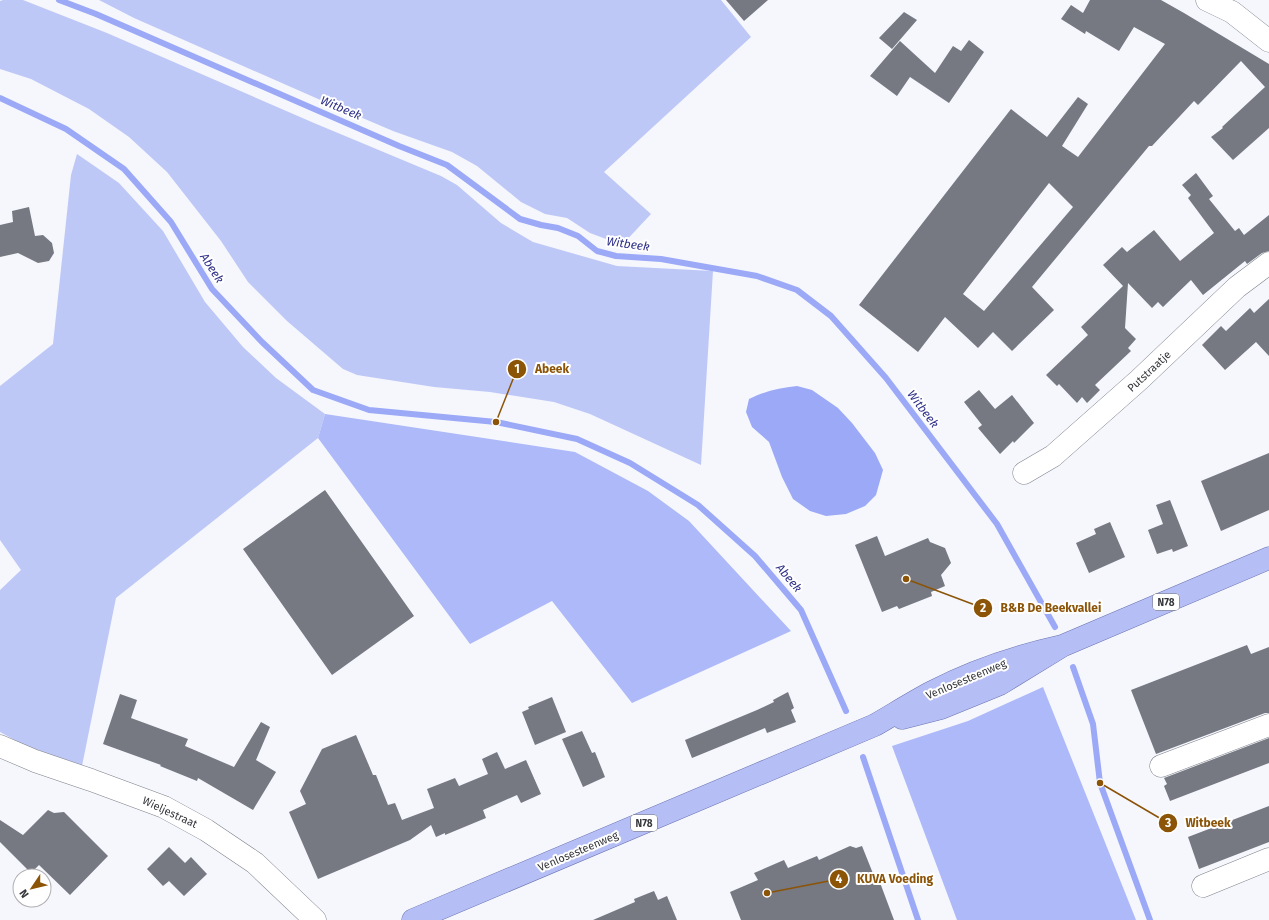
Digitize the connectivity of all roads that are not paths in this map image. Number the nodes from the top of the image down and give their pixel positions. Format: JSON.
{"nodes":[{"id":1,"x":1207,"y":0,"type":"edge"},
{"id":2,"x":1269,"y":41,"type":"edge"},
{"id":3,"x":1269,"y":263,"type":"edge"},
{"id":4,"x":1024,"y":472,"type":"dead end"},
{"id":5,"x":1269,"y":558,"type":"edge"},
{"id":6,"x":1269,"y":725,"type":"edge"},
{"id":7,"x":0,"y":746,"type":"edge"},
{"id":8,"x":1161,"y":766,"type":"dead end"},
{"id":9,"x":1269,"y":859,"type":"edge"},
{"id":10,"x":1203,"y":886,"type":"dead end"},
{"id":11,"x":315,"y":920,"type":"edge"},
{"id":12,"x":413,"y":920,"type":"edge"}],
"edges":[{"from":1,"to":2,"type":"street"},
{"from":3,"to":4,"type":"street","name":"Putstraatje"},
{"from":5,"to":12,"type":"main road","name":"Venlosesteenweg","number":"N78"},
{"from":6,"to":8,"type":"street"},
{"from":7,"to":11,"type":"street","name":"Wieljestraat"},
{"from":9,"to":10,"type":"street"}]}
